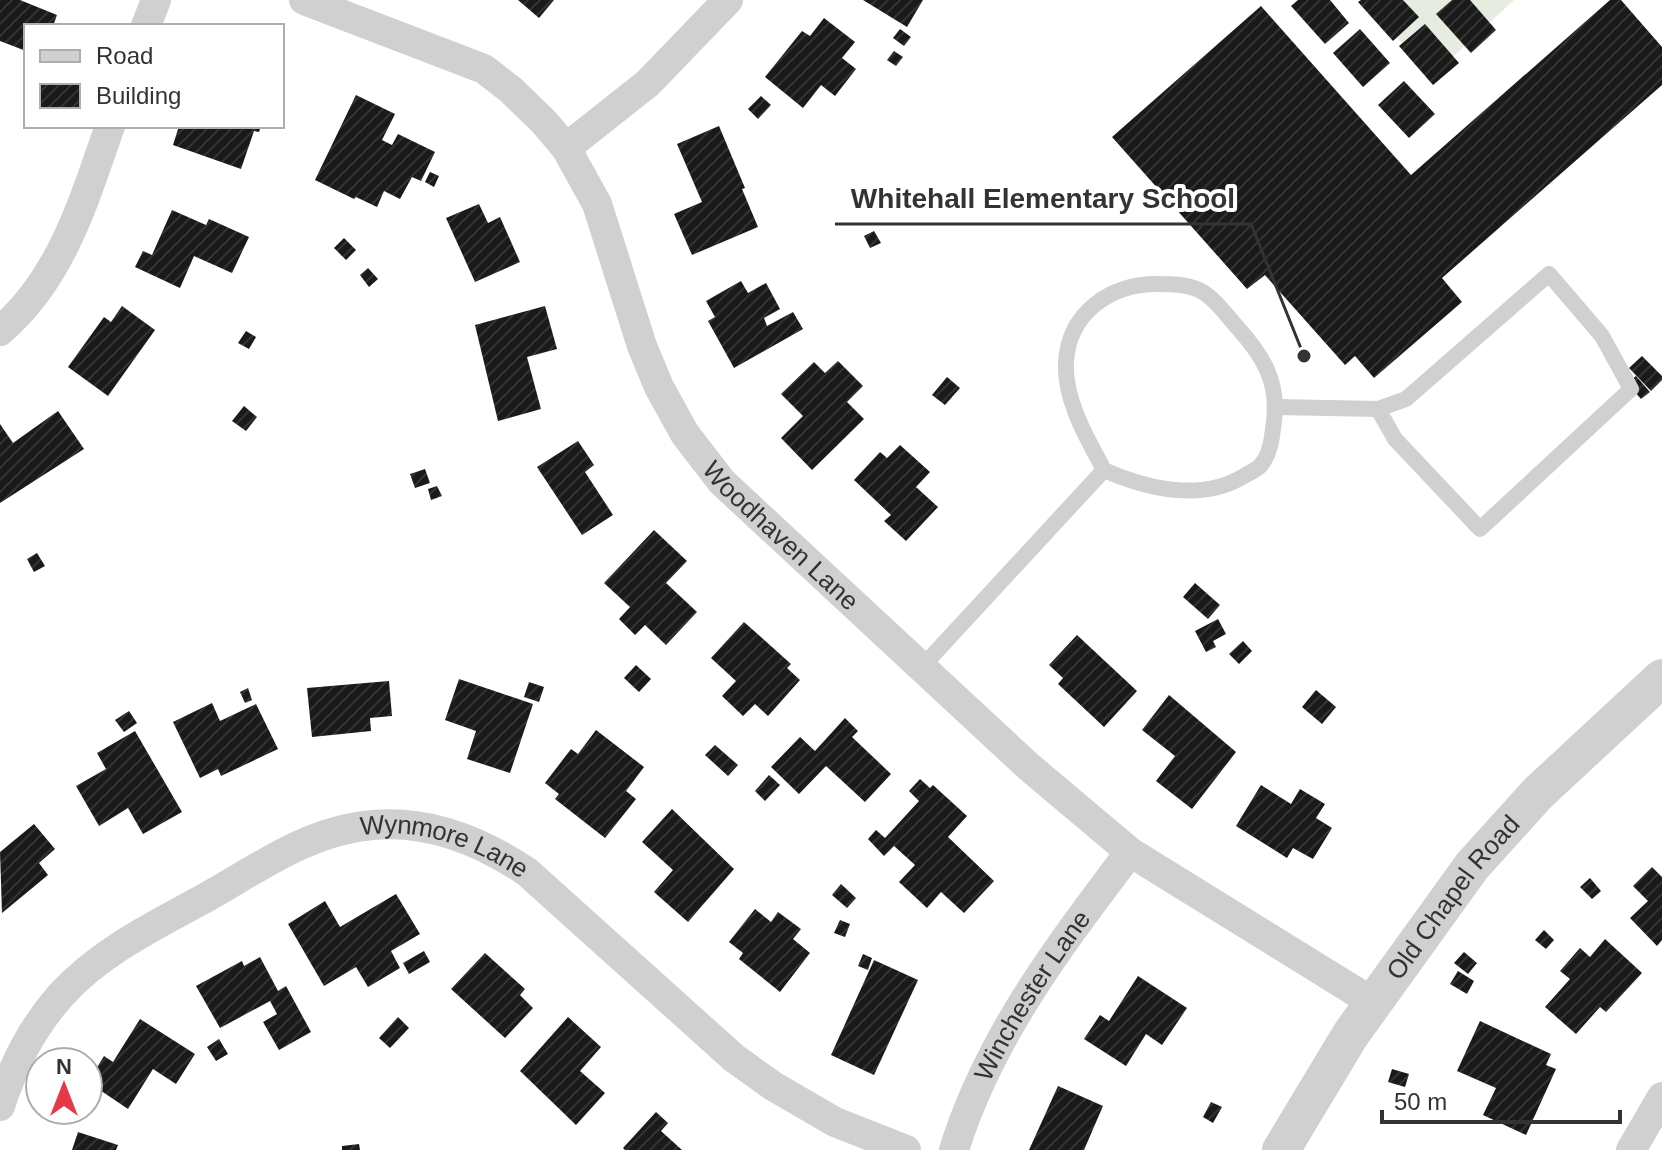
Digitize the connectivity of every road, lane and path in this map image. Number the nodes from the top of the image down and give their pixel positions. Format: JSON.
{"nodes":[{"id":1,"x":156,"y":0,"type":"edge"},
{"id":2,"x":304,"y":0,"type":"edge"},
{"id":3,"x":728,"y":0,"type":"edge"},
{"id":4,"x":147,"y":24,"type":"edge"},
{"id":5,"x":109,"y":128,"type":"edge"},
{"id":6,"x":566,"y":148,"type":"junction"},
{"id":7,"x":0,"y":331,"type":"edge"},
{"id":8,"x":1276,"y":407,"type":"junction"},
{"id":9,"x":1378,"y":409,"type":"junction"},
{"id":10,"x":1104,"y":470,"type":"junction"},
{"id":11,"x":921,"y":668,"type":"junction"},
{"id":12,"x":1662,"y":678,"type":"edge"},
{"id":13,"x":1130,"y":852,"type":"junction"},
{"id":14,"x":1374,"y":1003,"type":"junction"},
{"id":15,"x":1662,"y":1097,"type":"edge"},
{"id":16,"x":0,"y":1106,"type":"edge"},
{"id":17,"x":906,"y":1150,"type":"edge"},
{"id":18,"x":954,"y":1150,"type":"edge"},
{"id":19,"x":1281,"y":1150,"type":"edge"},
{"id":20,"x":1631,"y":1150,"type":"edge"}],
"edges":[{"from":1,"to":4,"type":"street"},
{"from":2,"to":6,"type":"street","name":"Woodhaven Lane"},
{"from":3,"to":6,"type":"street"},
{"from":5,"to":7,"type":"street"},
{"from":6,"to":11,"type":"street","name":"Woodhaven Lane"},
{"from":8,"to":9,"type":"lane"},
{"from":8,"to":10,"type":"lane"},
{"from":8,"to":10,"type":"lane"},
{"from":9,"to":9,"type":"lane"},
{"from":10,"to":11,"type":"lane"},
{"from":11,"to":13,"type":"street","name":"Woodhaven Lane"},
{"from":12,"to":14,"type":"street","name":"Old Chapel Road"},
{"from":13,"to":14,"type":"street","name":"Woodhaven Lane"},
{"from":13,"to":18,"type":"street","name":"Winchester Lane"},
{"from":14,"to":19,"type":"street","name":"Old Chapel Road"},
{"from":15,"to":20,"type":"street"},
{"from":16,"to":17,"type":"street","name":"Wynmore Lane"}]}
